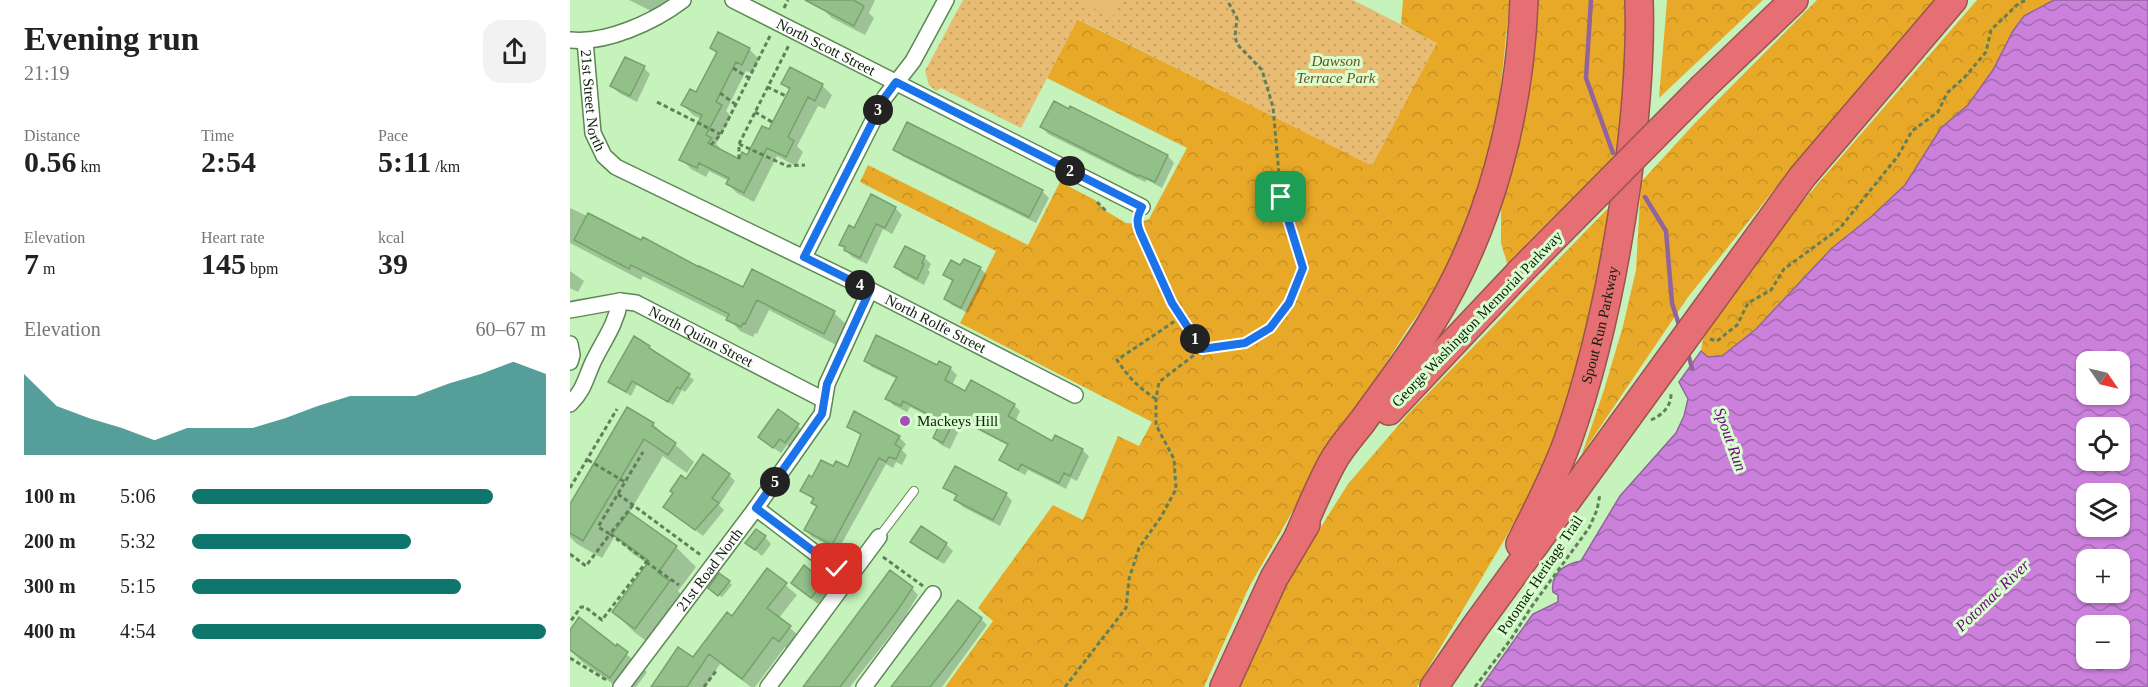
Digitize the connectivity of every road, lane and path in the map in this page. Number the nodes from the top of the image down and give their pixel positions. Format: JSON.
{"nodes":[{"id":1,"x":683,"y":0,"type":"edge"},
{"id":2,"x":733,"y":0,"type":"edge"},
{"id":3,"x":788,"y":0,"type":"edge"},
{"id":4,"x":946,"y":0,"type":"edge"},
{"id":5,"x":1227,"y":0,"type":"edge"},
{"id":6,"x":1524,"y":0,"type":"edge"},
{"id":7,"x":1639,"y":0,"type":"edge"},
{"id":8,"x":1794,"y":0,"type":"edge"},
{"id":9,"x":1953,"y":0,"type":"edge"},
{"id":10,"x":2027,"y":0,"type":"edge"},
{"id":11,"x":784,"y":8,"type":"dead end"},
{"id":12,"x":770,"y":36,"type":"dead end"},
{"id":13,"x":577,"y":40,"type":"edge"},
{"id":14,"x":789,"y":45,"type":"dead end"},
{"id":15,"x":733,"y":68,"type":"dead end"},
{"id":16,"x":749,"y":78,"type":"junction"},
{"id":17,"x":896,"y":82,"type":"junction"},
{"id":18,"x":767,"y":87,"type":"junction"},
{"id":19,"x":720,"y":93,"type":"dead end"},
{"id":20,"x":786,"y":96,"type":"dead end"},
{"id":21,"x":657,"y":102,"type":"dead end"},
{"id":22,"x":735,"y":104,"type":"junction"},
{"id":23,"x":755,"y":112,"type":"junction"},
{"id":24,"x":772,"y":123,"type":"dead end"},
{"id":25,"x":721,"y":134,"type":"junction"},
{"id":26,"x":739,"y":144,"type":"junction"},
{"id":27,"x":711,"y":145,"type":"dead end"},
{"id":28,"x":604,"y":156,"type":"joint"},
{"id":29,"x":739,"y":159,"type":"dead end"},
{"id":30,"x":805,"y":165,"type":"dead end"},
{"id":31,"x":1095,"y":200,"type":"dead end"},
{"id":32,"x":1142,"y":207,"type":"joint"},
{"id":33,"x":1106,"y":211,"type":"dead end"},
{"id":34,"x":804,"y":257,"type":"junction"},
{"id":35,"x":870,"y":290,"type":"junction"},
{"id":36,"x":620,"y":301,"type":"junction"},
{"id":37,"x":570,"y":310,"type":"edge"},
{"id":38,"x":1181,"y":317,"type":"junction"},
{"id":39,"x":1702,"y":329,"type":"junction"},
{"id":40,"x":570,"y":344,"type":"edge"},
{"id":41,"x":1202,"y":349,"type":"junction"},
{"id":42,"x":570,"y":362,"type":"edge"},
{"id":43,"x":1662,"y":384,"type":"junction"},
{"id":44,"x":1075,"y":395,"type":"dead end"},
{"id":45,"x":1156,"y":399,"type":"junction"},
{"id":46,"x":825,"y":400,"type":"junction"},
{"id":47,"x":570,"y":404,"type":"edge"},
{"id":48,"x":617,"y":409,"type":"dead end"},
{"id":49,"x":1646,"y":423,"type":"dead end"},
{"id":50,"x":643,"y":452,"type":"dead end"},
{"id":51,"x":587,"y":459,"type":"junction"},
{"id":52,"x":625,"y":482,"type":"junction"},
{"id":53,"x":1605,"y":486,"type":"dead end"},
{"id":54,"x":570,"y":488,"type":"edge"},
{"id":55,"x":914,"y":491,"type":"dead end"},
{"id":56,"x":618,"y":494,"type":"junction"},
{"id":57,"x":633,"y":505,"type":"junction"},
{"id":58,"x":756,"y":508,"type":"junction"},
{"id":59,"x":610,"y":534,"type":"junction"},
{"id":60,"x":879,"y":537,"type":"joint"},
{"id":61,"x":1298,"y":537,"type":"junction"},
{"id":62,"x":570,"y":554,"type":"edge"},
{"id":63,"x":702,"y":556,"type":"dead end"},
{"id":64,"x":884,"y":557,"type":"dead end"},
{"id":65,"x":646,"y":562,"type":"junction"},
{"id":66,"x":848,"y":578,"type":"junction"},
{"id":67,"x":680,"y":586,"type":"dead end"},
{"id":68,"x":933,"y":594,"type":"joint"},
{"id":69,"x":572,"y":616,"type":"edge"},
{"id":70,"x":570,"y":622,"type":"edge"},
{"id":71,"x":1475,"y":627,"type":"junction"},
{"id":72,"x":570,"y":658,"type":"edge"},
{"id":73,"x":716,"y":671,"type":"dead end"},
{"id":74,"x":616,"y":685,"type":"edge"},
{"id":75,"x":704,"y":687,"type":"edge"},
{"id":76,"x":768,"y":687,"type":"edge"},
{"id":77,"x":864,"y":687,"type":"edge"},
{"id":78,"x":1065,"y":687,"type":"edge"},
{"id":79,"x":1224,"y":687,"type":"edge"},
{"id":80,"x":1434,"y":687,"type":"edge"},
{"id":81,"x":1475,"y":687,"type":"edge"}],
"edges":[{"from":1,"to":13,"type":"street"},
{"from":2,"to":17,"type":"street","name":"North Scott Street"},
{"from":3,"to":11,"type":"path"},
{"from":4,"to":17,"type":"street"},
{"from":5,"to":41,"type":"path"},
{"from":6,"to":61,"type":"highway"},
{"from":7,"to":71,"type":"highway","name":"Spout Run Parkway"},
{"from":8,"to":61,"type":"highway","name":"George Washington Memorial Parkway","bridge":true},
{"from":9,"to":39,"type":"highway"},
{"from":10,"to":39,"type":"path"},
{"from":12,"to":16,"type":"path"},
{"from":13,"to":28,"type":"street","name":"21st Street North"},
{"from":14,"to":18,"type":"path"},
{"from":15,"to":16,"type":"path"},
{"from":16,"to":22,"type":"path"},
{"from":17,"to":32,"type":"street","name":"North Scott Street"},
{"from":17,"to":34,"type":"street"},
{"from":18,"to":20,"type":"path"},
{"from":18,"to":23,"type":"path"},
{"from":19,"to":22,"type":"path"},
{"from":21,"to":25,"type":"path"},
{"from":22,"to":25,"type":"path"},
{"from":23,"to":24,"type":"path"},
{"from":23,"to":26,"type":"path"},
{"from":25,"to":27,"type":"path"},
{"from":26,"to":29,"type":"path"},
{"from":26,"to":30,"type":"path"},
{"from":28,"to":34,"type":"street","name":"North Rolfe Street"},
{"from":31,"to":33,"type":"path"},
{"from":32,"to":38,"type":"path"},
{"from":34,"to":35,"type":"street","name":"North Rolfe Street"},
{"from":35,"to":44,"type":"street","name":"North Rolfe Street"},
{"from":35,"to":46,"type":"street","name":"21st Road North"},
{"from":36,"to":37,"type":"street","name":"North Quinn Street"},
{"from":36,"to":46,"type":"street","name":"North Quinn Street"},
{"from":36,"to":47,"type":"street"},
{"from":38,"to":41,"type":"path"},
{"from":38,"to":45,"type":"path"},
{"from":39,"to":43,"type":"highway"},
{"from":40,"to":42,"type":"street"},
{"from":41,"to":45,"type":"path"},
{"from":43,"to":49,"type":"path"},
{"from":43,"to":71,"type":"highway"},
{"from":45,"to":78,"type":"path"},
{"from":46,"to":58,"type":"street","name":"21st Road North"},
{"from":48,"to":51,"type":"path"},
{"from":50,"to":52,"type":"path"},
{"from":51,"to":52,"type":"path"},
{"from":51,"to":54,"type":"path"},
{"from":52,"to":56,"type":"path"},
{"from":53,"to":81,"type":"path","name":"Potomac Heritage Trail"},
{"from":55,"to":60,"type":"lane"},
{"from":56,"to":57,"type":"path"},
{"from":56,"to":59,"type":"path"},
{"from":57,"to":59,"type":"path"},
{"from":57,"to":63,"type":"path"},
{"from":58,"to":66,"type":"street"},
{"from":58,"to":74,"type":"street","name":"21st Road North"},
{"from":59,"to":62,"type":"path"},
{"from":59,"to":65,"type":"path"},
{"from":60,"to":66,"type":"street"},
{"from":61,"to":79,"type":"highway","name":"George Washington Memorial Parkway"},
{"from":64,"to":68,"type":"path"},
{"from":65,"to":67,"type":"path"},
{"from":65,"to":69,"type":"path"},
{"from":66,"to":76,"type":"street"},
{"from":68,"to":77,"type":"street"},
{"from":69,"to":70,"type":"path"},
{"from":71,"to":80,"type":"highway"},
{"from":72,"to":74,"type":"path"},
{"from":73,"to":75,"type":"path"}]}
